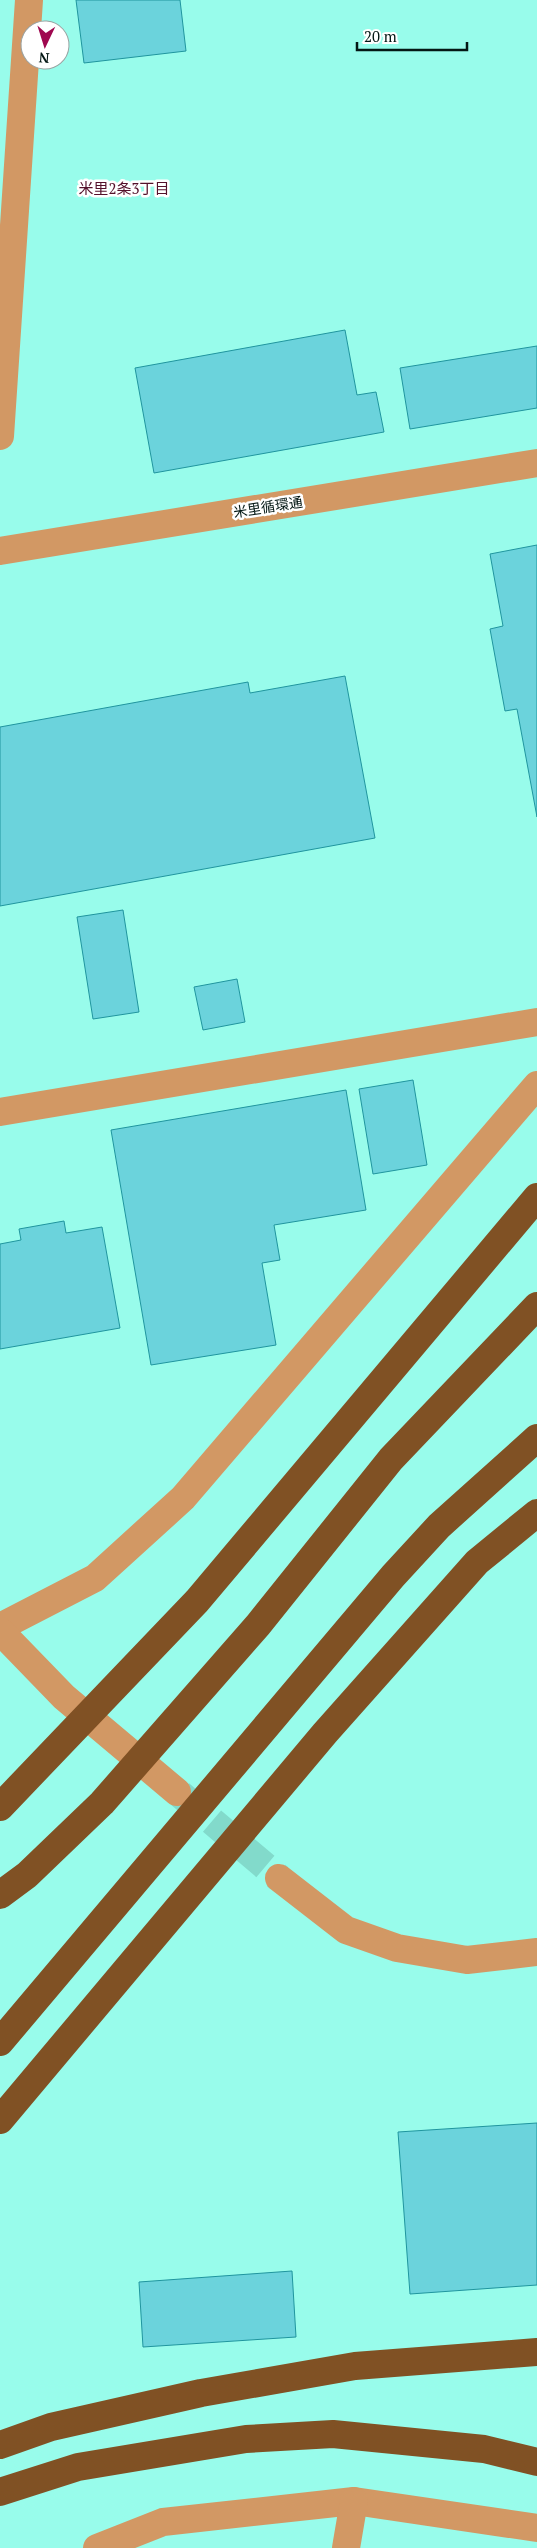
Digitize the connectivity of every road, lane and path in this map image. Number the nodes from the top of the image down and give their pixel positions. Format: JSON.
{"nodes":[{"id":1,"x":29,"y":0,"type":"edge"},
{"id":2,"x":0,"y":436,"type":"edge"},
{"id":3,"x":537,"y":463,"type":"edge"},
{"id":4,"x":0,"y":550,"type":"edge"},
{"id":5,"x":537,"y":1022,"type":"edge"},
{"id":6,"x":537,"y":1086,"type":"edge"},
{"id":7,"x":0,"y":1112,"type":"edge"},
{"id":8,"x":537,"y":1197,"type":"edge"},
{"id":9,"x":537,"y":1306,"type":"edge"},
{"id":10,"x":537,"y":1438,"type":"edge"},
{"id":11,"x":537,"y":1513,"type":"edge"},
{"id":12,"x":0,"y":1627,"type":"edge"},
{"id":13,"x":0,"y":1631,"type":"edge"},
{"id":14,"x":177,"y":1792,"type":"tunnel mouth"},
{"id":15,"x":0,"y":1807,"type":"edge"},
{"id":16,"x":279,"y":1878,"type":"tunnel mouth"},
{"id":17,"x":0,"y":1895,"type":"edge"},
{"id":18,"x":537,"y":1952,"type":"edge"},
{"id":19,"x":0,"y":2042,"type":"edge"},
{"id":20,"x":0,"y":2120,"type":"edge"},
{"id":21,"x":537,"y":2352,"type":"edge"},
{"id":22,"x":0,"y":2445,"type":"edge"},
{"id":23,"x":537,"y":2462,"type":"edge"},
{"id":24,"x":0,"y":2492,"type":"edge"},
{"id":25,"x":354,"y":2500,"type":"junction"},
{"id":26,"x":537,"y":2528,"type":"edge"},
{"id":27,"x":97,"y":2548,"type":"edge"},
{"id":28,"x":346,"y":2548,"type":"edge"}],
"edges":[{"from":1,"to":2,"type":"street"},
{"from":3,"to":4,"type":"street","name":"米里循環通"},
{"from":5,"to":7,"type":"street"},
{"from":6,"to":12,"type":"street"},
{"from":8,"to":15,"type":"highway","bridge":true},
{"from":9,"to":17,"type":"highway","bridge":true},
{"from":10,"to":19,"type":"highway"},
{"from":11,"to":20,"type":"highway"},
{"from":13,"to":14,"type":"street"},
{"from":16,"to":18,"type":"street"},
{"from":21,"to":22,"type":"highway"},
{"from":23,"to":24,"type":"highway"},
{"from":25,"to":26,"type":"street"},
{"from":25,"to":27,"type":"street"},
{"from":25,"to":28,"type":"street"}]}
